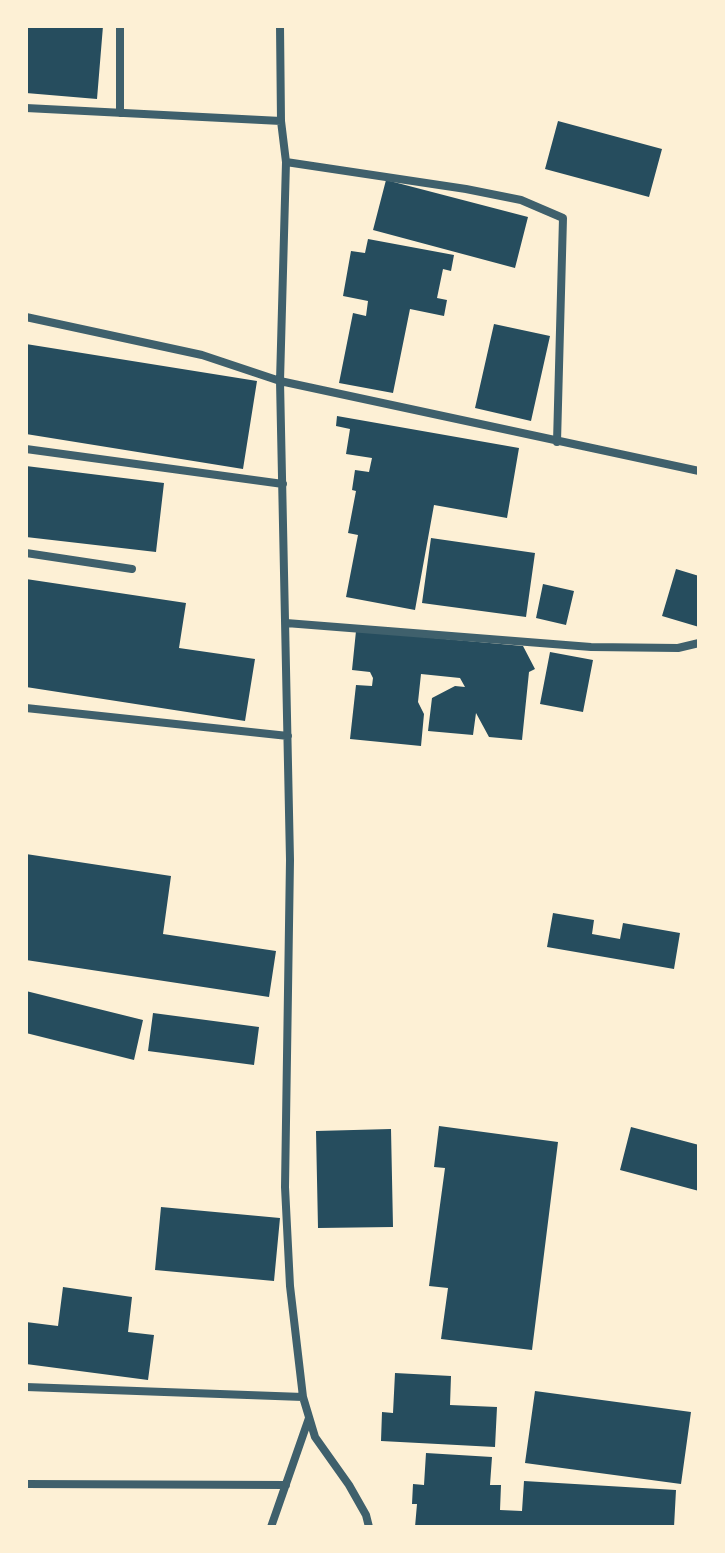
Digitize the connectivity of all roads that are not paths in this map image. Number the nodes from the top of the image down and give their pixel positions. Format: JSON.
{"nodes":[{"id":1,"x":120,"y":26,"type":"edge"},
{"id":2,"x":280,"y":26,"type":"edge"},
{"id":3,"x":26,"y":108,"type":"edge"},
{"id":4,"x":120,"y":113,"type":"junction"},
{"id":5,"x":281,"y":121,"type":"junction"},
{"id":6,"x":286,"y":162,"type":"junction"},
{"id":7,"x":26,"y":317,"type":"edge"},
{"id":8,"x":280,"y":381,"type":"junction"},
{"id":9,"x":557,"y":442,"type":"junction"},
{"id":10,"x":26,"y":449,"type":"edge"},
{"id":11,"x":699,"y":471,"type":"edge"},
{"id":12,"x":283,"y":484,"type":"junction"},
{"id":13,"x":26,"y":553,"type":"edge"},
{"id":14,"x":132,"y":569,"type":"dead end"},
{"id":15,"x":286,"y":623,"type":"junction"},
{"id":16,"x":699,"y":643,"type":"edge"},
{"id":17,"x":26,"y":708,"type":"edge"},
{"id":18,"x":288,"y":736,"type":"junction"},
{"id":19,"x":26,"y":1387,"type":"edge"},
{"id":20,"x":303,"y":1397,"type":"junction"},
{"id":21,"x":309,"y":1417,"type":"junction"},
{"id":22,"x":26,"y":1484,"type":"edge"},
{"id":23,"x":286,"y":1485,"type":"junction"},
{"id":24,"x":271,"y":1527,"type":"edge"},
{"id":25,"x":369,"y":1527,"type":"edge"}],
"edges":[{"from":1,"to":4,"type":"street"},
{"from":2,"to":5,"type":"street"},
{"from":3,"to":4,"type":"street"},
{"from":4,"to":5,"type":"street"},
{"from":5,"to":6,"type":"street"},
{"from":6,"to":8,"type":"street"},
{"from":6,"to":9,"type":"street"},
{"from":7,"to":8,"type":"street"},
{"from":8,"to":9,"type":"street"},
{"from":8,"to":12,"type":"street"},
{"from":9,"to":11,"type":"street"},
{"from":10,"to":12,"type":"street"},
{"from":12,"to":15,"type":"street"},
{"from":13,"to":14,"type":"street"},
{"from":15,"to":16,"type":"street"},
{"from":15,"to":18,"type":"street"},
{"from":17,"to":18,"type":"street"},
{"from":18,"to":20,"type":"street"},
{"from":19,"to":20,"type":"street"},
{"from":20,"to":21,"type":"street"},
{"from":21,"to":23,"type":"street"},
{"from":21,"to":25,"type":"street"},
{"from":22,"to":23,"type":"street"},
{"from":23,"to":24,"type":"street"}]}
